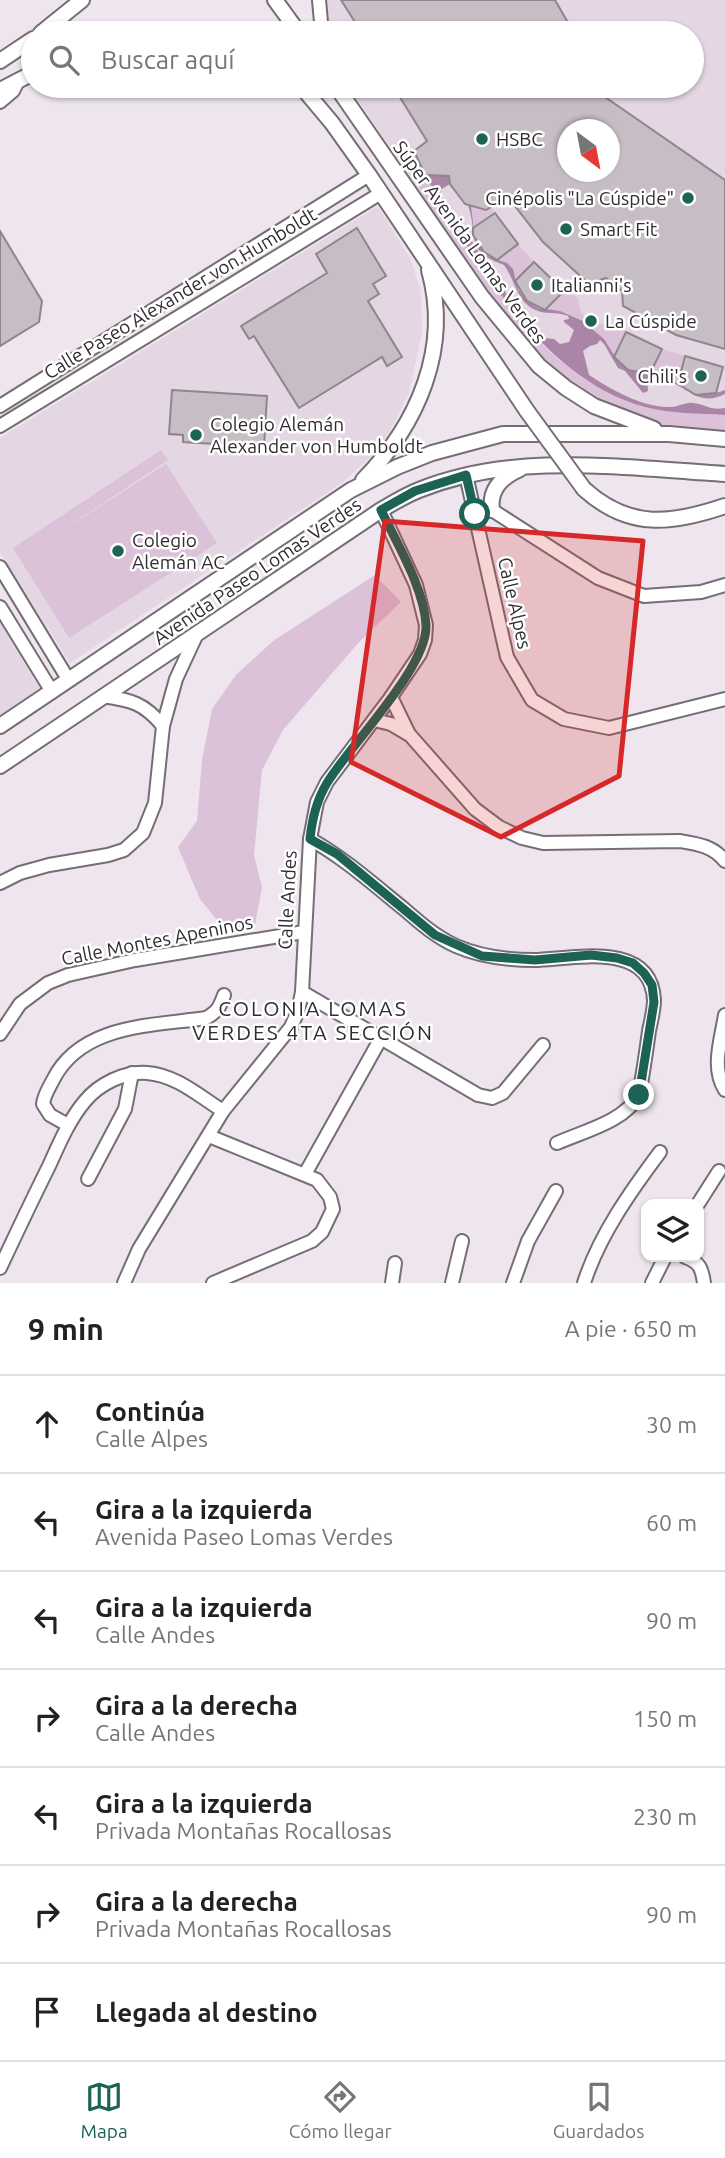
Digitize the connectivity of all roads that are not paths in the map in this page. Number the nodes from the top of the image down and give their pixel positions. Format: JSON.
{"nodes":[{"id":1,"x":82,"y":0,"type":"edge"},
{"id":2,"x":275,"y":0,"type":"edge"},
{"id":3,"x":319,"y":0,"type":"edge"},
{"id":4,"x":56,"y":21,"type":"edge"},
{"id":5,"x":290,"y":21,"type":"edge"},
{"id":6,"x":321,"y":21,"type":"edge"},
{"id":7,"x":21,"y":47,"type":"edge"},
{"id":8,"x":0,"y":61,"type":"edge"},
{"id":9,"x":21,"y":79,"type":"edge"},
{"id":10,"x":18,"y":81,"type":"junction"},
{"id":11,"x":0,"y":90,"type":"edge"},
{"id":12,"x":311,"y":98,"type":"edge"},
{"id":13,"x":344,"y":98,"type":"edge"},
{"id":14,"x":0,"y":102,"type":"edge"},
{"id":15,"x":369,"y":175,"type":"junction"},
{"id":16,"x":381,"y":193,"type":"junction"},
{"id":17,"x":320,"y":207,"type":"junction"},
{"id":18,"x":332,"y":224,"type":"junction"},
{"id":19,"x":424,"y":255,"type":"junction"},
{"id":20,"x":54,"y":372,"type":"junction"},
{"id":21,"x":65,"y":385,"type":"junction"},
{"id":22,"x":0,"y":406,"type":"edge"},
{"id":23,"x":0,"y":426,"type":"edge"},
{"id":24,"x":669,"y":434,"type":"junction"},
{"id":25,"x":725,"y":439,"type":"edge"},
{"id":26,"x":531,"y":465,"type":"junction"},
{"id":27,"x":725,"y":474,"type":"edge"},
{"id":28,"x":466,"y":475,"type":"junction"},
{"id":29,"x":351,"y":490,"type":"junction"},
{"id":30,"x":725,"y":506,"type":"edge"},
{"id":31,"x":381,"y":510,"type":"junction"},
{"id":32,"x":492,"y":510,"type":"junction"},
{"id":33,"x":475,"y":514,"type":"junction"},
{"id":34,"x":0,"y":567,"type":"edge"},
{"id":35,"x":725,"y":585,"type":"edge"},
{"id":36,"x":0,"y":607,"type":"edge"},
{"id":37,"x":196,"y":636,"type":"junction"},
{"id":38,"x":68,"y":679,"type":"junction"},
{"id":39,"x":51,"y":690,"type":"junction"},
{"id":40,"x":103,"y":696,"type":"junction"},
{"id":41,"x":391,"y":698,"type":"junction"},
{"id":42,"x":725,"y":699,"type":"edge"},
{"id":43,"x":374,"y":720,"type":"junction"},
{"id":44,"x":0,"y":726,"type":"edge"},
{"id":45,"x":163,"y":726,"type":"junction"},
{"id":46,"x":409,"y":734,"type":"junction"},
{"id":47,"x":0,"y":766,"type":"edge"},
{"id":48,"x":310,"y":839,"type":"junction"},
{"id":49,"x":725,"y":861,"type":"edge"},
{"id":50,"x":0,"y":883,"type":"edge"},
{"id":51,"x":304,"y":932,"type":"junction"},
{"id":52,"x":302,"y":992,"type":"junction"},
{"id":53,"x":224,"y":995,"type":"dead end"},
{"id":54,"x":725,"y":1015,"type":"edge"},
{"id":55,"x":0,"y":1034,"type":"edge"},
{"id":56,"x":381,"y":1038,"type":"junction"},
{"id":57,"x":543,"y":1045,"type":"dead end"},
{"id":58,"x":132,"y":1073,"type":"junction"},
{"id":59,"x":725,"y":1090,"type":"edge"},
{"id":60,"x":223,"y":1111,"type":"junction"},
{"id":61,"x":68,"y":1125,"type":"junction"},
{"id":62,"x":209,"y":1136,"type":"junction"},
{"id":63,"x":557,"y":1143,"type":"dead end"},
{"id":64,"x":660,"y":1152,"type":"dead end"},
{"id":65,"x":719,"y":1171,"type":"dead end"},
{"id":66,"x":305,"y":1174,"type":"junction"},
{"id":67,"x":88,"y":1178,"type":"dead end"},
{"id":68,"x":556,"y":1191,"type":"dead end"},
{"id":69,"x":701,"y":1199,"type":"edge"},
{"id":70,"x":462,"y":1241,"type":"dead end"},
{"id":71,"x":662,"y":1262,"type":"edge"},
{"id":72,"x":697,"y":1262,"type":"edge"},
{"id":73,"x":395,"y":1263,"type":"dead end"},
{"id":74,"x":0,"y":1268,"type":"edge"},
{"id":75,"x":124,"y":1283,"type":"edge"},
{"id":76,"x":213,"y":1283,"type":"edge"},
{"id":77,"x":392,"y":1283,"type":"edge"},
{"id":78,"x":452,"y":1283,"type":"edge"},
{"id":79,"x":513,"y":1283,"type":"edge"},
{"id":80,"x":584,"y":1283,"type":"edge"},
{"id":81,"x":652,"y":1283,"type":"edge"},
{"id":82,"x":704,"y":1283,"type":"edge"}],
"edges":[{"from":1,"to":4,"type":"main road"},
{"from":2,"to":5,"type":"main road"},
{"from":3,"to":6,"type":"street"},
{"from":7,"to":8,"type":"main road"},
{"from":9,"to":10,"type":"main road"},
{"from":10,"to":11,"type":"main road"},
{"from":10,"to":14,"type":"street"},
{"from":12,"to":15,"type":"main road"},
{"from":13,"to":24,"type":"main road","name":"Súper Avenida Lomas Verdes"},
{"from":15,"to":16,"type":"main road"},
{"from":15,"to":17,"type":"street","name":"Calle Paseo Alexander von Humboldt"},
{"from":16,"to":18,"type":"street","name":"Calle Paseo Alexander von Humboldt"},
{"from":16,"to":19,"type":"main road"},
{"from":17,"to":18,"type":"street"},
{"from":17,"to":20,"type":"street","name":"Calle Paseo Alexander von Humboldt"},
{"from":18,"to":21,"type":"street","name":"Calle Paseo Alexander von Humboldt"},
{"from":19,"to":29,"type":"main road"},
{"from":19,"to":30,"type":"main road","bridge":true},
{"from":20,"to":21,"type":"street"},
{"from":20,"to":22,"type":"street","name":"Calle Paseo Alexander von Humboldt"},
{"from":21,"to":23,"type":"street","name":"Calle Paseo Alexander von Humboldt"},
{"from":24,"to":25,"type":"main road","name":"Avenida Paseo Lomas Verdes"},
{"from":24,"to":29,"type":"main road","name":"Avenida Paseo Lomas Verdes"},
{"from":26,"to":27,"type":"main road","name":"Avenida Paseo Lomas Verdes"},
{"from":26,"to":28,"type":"main road","name":"Avenida Paseo Lomas Verdes"},
{"from":26,"to":32,"type":"main road"},
{"from":28,"to":31,"type":"main road","name":"Avenida Paseo Lomas Verdes"},
{"from":28,"to":33,"type":"street","name":"Calle Alpes"},
{"from":29,"to":38,"type":"main road","name":"Avenida Paseo Lomas Verdes"},
{"from":31,"to":37,"type":"main road","name":"Avenida Paseo Lomas Verdes"},
{"from":31,"to":41,"type":"street","name":"Calle Andes"},
{"from":32,"to":33,"type":"street"},
{"from":32,"to":35,"type":"street"},
{"from":33,"to":42,"type":"street","name":"Calle Alpes"},
{"from":34,"to":38,"type":"street"},
{"from":36,"to":39,"type":"street"},
{"from":37,"to":40,"type":"main road","name":"Avenida Paseo Lomas Verdes"},
{"from":37,"to":45,"type":"street"},
{"from":38,"to":39,"type":"main road","name":"Avenida Paseo Lomas Verdes"},
{"from":39,"to":44,"type":"main road","name":"Avenida Paseo Lomas Verdes"},
{"from":40,"to":45,"type":"street"},
{"from":40,"to":47,"type":"main road","name":"Avenida Paseo Lomas Verdes"},
{"from":41,"to":43,"type":"street","name":"Calle Andes"},
{"from":41,"to":46,"type":"street"},
{"from":43,"to":46,"type":"street"},
{"from":43,"to":48,"type":"street","name":"Calle Andes"},
{"from":45,"to":50,"type":"street"},
{"from":46,"to":49,"type":"street"},
{"from":48,"to":51,"type":"street","name":"Calle Andes"},
{"from":48,"to":63,"type":"street"},
{"from":51,"to":52,"type":"street","name":"Calle Andes"},
{"from":51,"to":55,"type":"street","name":"Calle Montes Apeninos"},
{"from":52,"to":56,"type":"street"},
{"from":52,"to":60,"type":"street","name":"Calle Andes"},
{"from":53,"to":61,"type":"street"},
{"from":54,"to":59,"type":"street"},
{"from":56,"to":57,"type":"street"},
{"from":56,"to":66,"type":"street"},
{"from":58,"to":60,"type":"street"},
{"from":58,"to":61,"type":"street"},
{"from":58,"to":67,"type":"street"},
{"from":60,"to":62,"type":"street","name":"Calle Andes"},
{"from":61,"to":74,"type":"street"},
{"from":62,"to":66,"type":"street"},
{"from":62,"to":75,"type":"street","name":"Calle Andes"},
{"from":64,"to":80,"type":"street"},
{"from":65,"to":69,"type":"street"},
{"from":66,"to":76,"type":"street"},
{"from":68,"to":79,"type":"street"},
{"from":70,"to":78,"type":"street"},
{"from":71,"to":81,"type":"street"},
{"from":72,"to":82,"type":"street"},
{"from":73,"to":77,"type":"street"}]}
